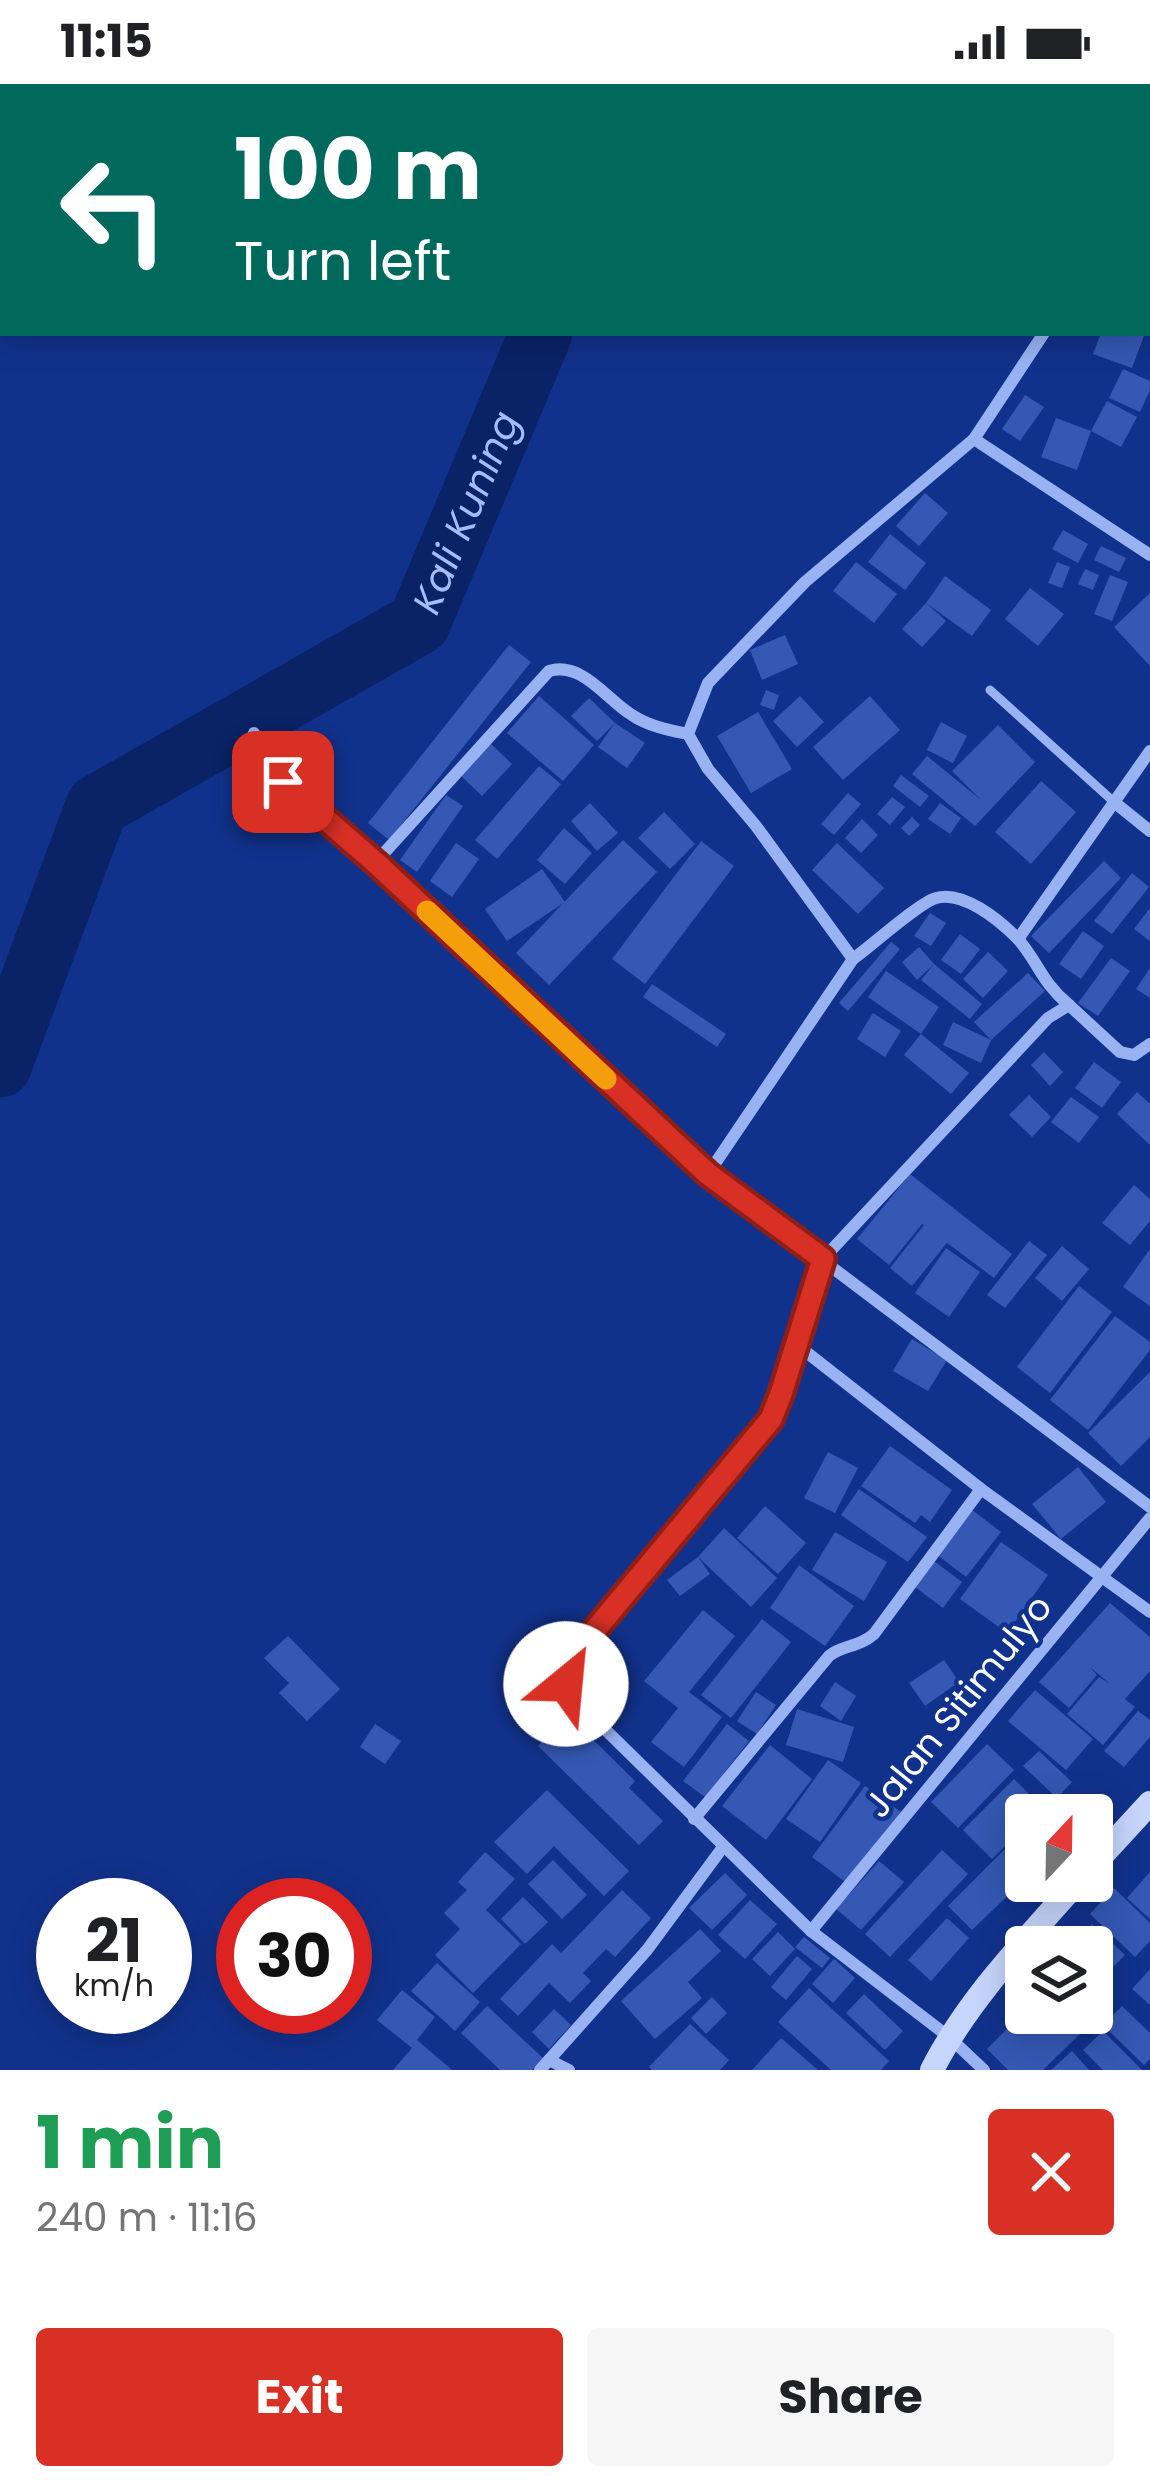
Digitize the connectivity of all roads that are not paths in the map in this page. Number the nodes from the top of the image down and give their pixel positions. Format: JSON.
{"nodes":[{"id":1,"x":1042,"y":336,"type":"edge"},
{"id":2,"x":974,"y":439,"type":"junction"},
{"id":3,"x":1150,"y":555,"type":"edge"},
{"id":4,"x":990,"y":690,"type":"dead end"},
{"id":5,"x":254,"y":733,"type":"dead end"},
{"id":6,"x":688,"y":734,"type":"junction"},
{"id":7,"x":1150,"y":751,"type":"edge"},
{"id":8,"x":1114,"y":802,"type":"junction"},
{"id":9,"x":1150,"y":831,"type":"edge"},
{"id":10,"x":376,"y":863,"type":"junction"},
{"id":11,"x":1018,"y":939,"type":"junction"},
{"id":12,"x":853,"y":959,"type":"junction"},
{"id":13,"x":1069,"y":1004,"type":"junction"},
{"id":14,"x":1150,"y":1044,"type":"edge"},
{"id":15,"x":708,"y":1174,"type":"junction"},
{"id":16,"x":823,"y":1259,"type":"junction"},
{"id":17,"x":796,"y":1343,"type":"junction"},
{"id":18,"x":981,"y":1490,"type":"junction"},
{"id":19,"x":1150,"y":1508,"type":"edge"},
{"id":20,"x":1150,"y":1518,"type":"edge"},
{"id":21,"x":1103,"y":1577,"type":"junction"},
{"id":22,"x":1150,"y":1612,"type":"edge"},
{"id":23,"x":1150,"y":1803,"type":"edge"},
{"id":24,"x":694,"y":1819,"type":"junction"},
{"id":25,"x":1113,"y":1843,"type":"edge"},
{"id":26,"x":723,"y":1847,"type":"junction"},
{"id":27,"x":1059,"y":1902,"type":"edge"},
{"id":28,"x":812,"y":1931,"type":"junction"},
{"id":29,"x":949,"y":2037,"type":"junction"},
{"id":30,"x":544,"y":2065,"type":"edge"},
{"id":31,"x":569,"y":2070,"type":"edge"},
{"id":32,"x":932,"y":2070,"type":"edge"},
{"id":33,"x":984,"y":2070,"type":"edge"}],
"edges":[{"from":1,"to":2,"type":"street"},
{"from":2,"to":3,"type":"street"},
{"from":2,"to":6,"type":"street"},
{"from":4,"to":8,"type":"lane"},
{"from":5,"to":10,"type":"street"},
{"from":6,"to":10,"type":"street"},
{"from":6,"to":12,"type":"street"},
{"from":7,"to":8,"type":"street"},
{"from":8,"to":9,"type":"street"},
{"from":8,"to":11,"type":"street"},
{"from":10,"to":15,"type":"street"},
{"from":11,"to":12,"type":"street"},
{"from":11,"to":13,"type":"street"},
{"from":12,"to":15,"type":"street"},
{"from":13,"to":14,"type":"street"},
{"from":13,"to":16,"type":"street"},
{"from":15,"to":16,"type":"street"},
{"from":16,"to":17,"type":"street"},
{"from":16,"to":19,"type":"street"},
{"from":17,"to":18,"type":"street"},
{"from":17,"to":24,"type":"street"},
{"from":18,"to":21,"type":"street"},
{"from":18,"to":24,"type":"street"},
{"from":20,"to":21,"type":"street","name":"Jalan Sitimulyo"},
{"from":21,"to":22,"type":"street"},
{"from":21,"to":28,"type":"street","name":"Jalan Sitimulyo"},
{"from":23,"to":25,"type":"main road"},
{"from":24,"to":26,"type":"street"},
{"from":26,"to":28,"type":"street"},
{"from":26,"to":30,"type":"street"},
{"from":27,"to":29,"type":"main road"},
{"from":28,"to":29,"type":"street"},
{"from":29,"to":32,"type":"main road"},
{"from":29,"to":33,"type":"street"},
{"from":30,"to":31,"type":"street"}]}
